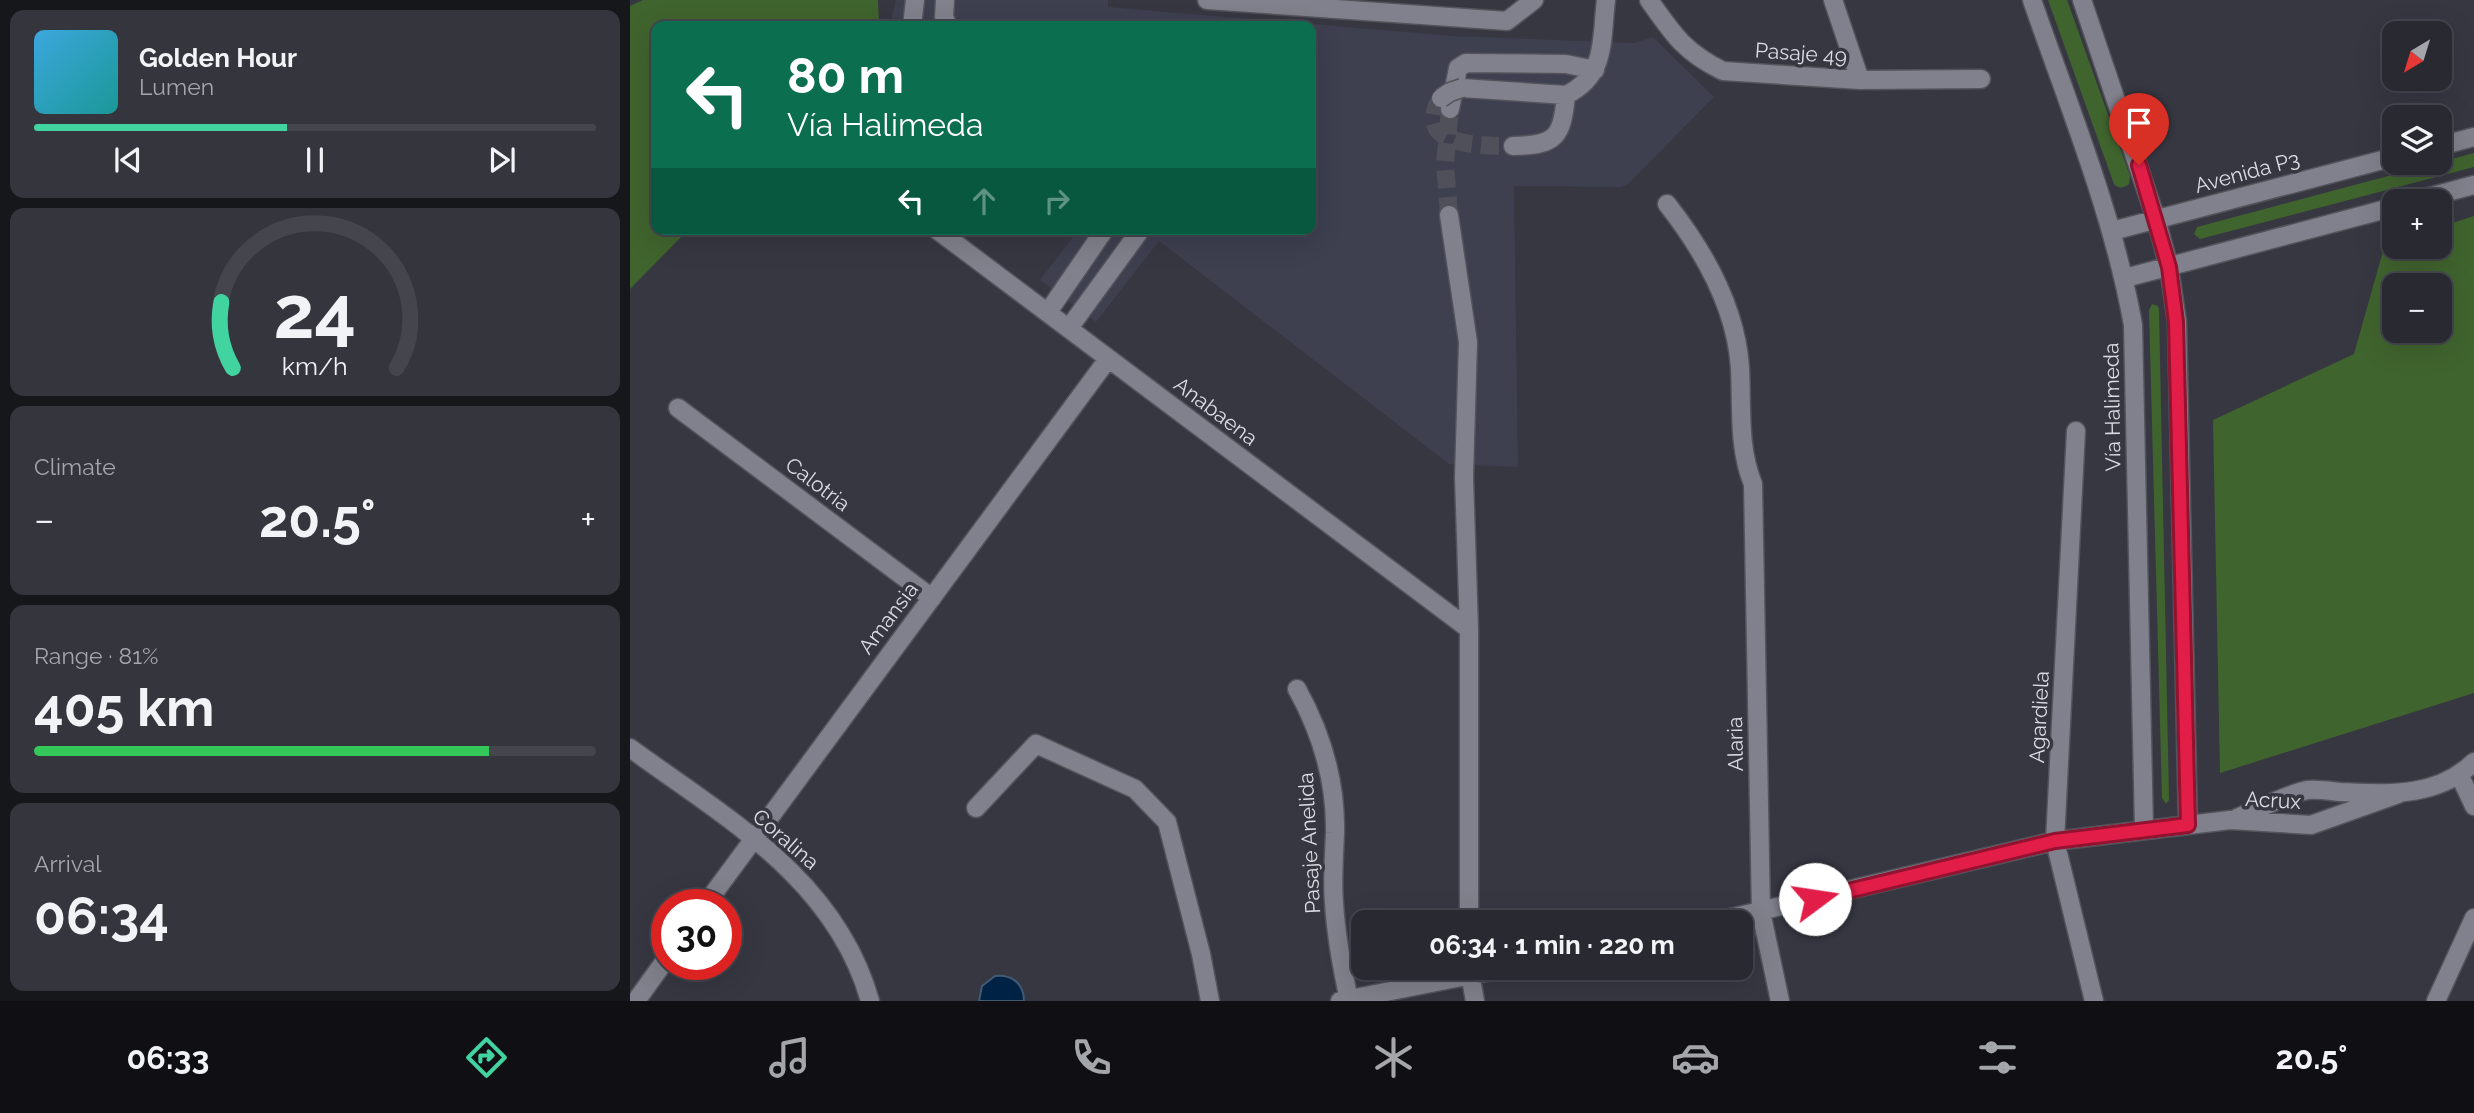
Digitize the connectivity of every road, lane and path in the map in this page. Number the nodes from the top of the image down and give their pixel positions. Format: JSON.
{"nodes":[{"id":1,"x":915,"y":0,"type":"edge"},
{"id":2,"x":945,"y":0,"type":"edge"},
{"id":3,"x":1207,"y":0,"type":"edge"},
{"id":4,"x":1534,"y":0,"type":"edge"},
{"id":5,"x":1606,"y":0,"type":"edge"},
{"id":6,"x":1649,"y":0,"type":"edge"},
{"id":7,"x":1833,"y":0,"type":"edge"},
{"id":8,"x":2032,"y":0,"type":"edge"},
{"id":9,"x":2082,"y":0,"type":"edge"},
{"id":10,"x":913,"y":21,"type":"edge"},
{"id":11,"x":946,"y":21,"type":"edge"},
{"id":12,"x":1595,"y":70,"type":"junction"},
{"id":13,"x":1981,"y":79,"type":"dead end"},
{"id":14,"x":1860,"y":80,"type":"junction"},
{"id":15,"x":1566,"y":95,"type":"junction"},
{"id":16,"x":2474,"y":137,"type":"edge"},
{"id":17,"x":2452,"y":143,"type":"edge"},
{"id":18,"x":1513,"y":146,"type":"tunnel mouth"},
{"id":19,"x":2382,"y":160,"type":"edge"},
{"id":20,"x":2474,"y":185,"type":"edge"},
{"id":21,"x":2452,"y":191,"type":"edge"},
{"id":22,"x":1667,"y":204,"type":"dead end"},
{"id":23,"x":2382,"y":210,"type":"edge"},
{"id":24,"x":1450,"y":215,"type":"tunnel mouth"},
{"id":25,"x":2156,"y":219,"type":"junction"},
{"id":26,"x":2112,"y":231,"type":"junction"},
{"id":27,"x":944,"y":235,"type":"edge"},
{"id":28,"x":1101,"y":235,"type":"edge"},
{"id":29,"x":1138,"y":235,"type":"edge"},
{"id":30,"x":2169,"y":267,"type":"junction"},
{"id":31,"x":2124,"y":278,"type":"junction"},
{"id":32,"x":1048,"y":312,"type":"junction"},
{"id":33,"x":1069,"y":328,"type":"junction"},
{"id":34,"x":1108,"y":359,"type":"junction"},
{"id":35,"x":678,"y":408,"type":"dead end"},
{"id":36,"x":2076,"y":431,"type":"dead end"},
{"id":37,"x":932,"y":598,"type":"junction"},
{"id":38,"x":1469,"y":629,"type":"junction"},
{"id":39,"x":1297,"y":688,"type":"dead end"},
{"id":40,"x":630,"y":748,"type":"edge"},
{"id":41,"x":2474,"y":762,"type":"edge"},
{"id":42,"x":2459,"y":774,"type":"junction"},
{"id":43,"x":2398,"y":794,"type":"junction"},
{"id":44,"x":2474,"y":806,"type":"edge"},
{"id":45,"x":976,"y":808,"type":"dead end"},
{"id":46,"x":2230,"y":820,"type":"junction"},
{"id":47,"x":2188,"y":825,"type":"junction"},
{"id":48,"x":2144,"y":829,"type":"junction"},
{"id":49,"x":754,"y":838,"type":"junction"},
{"id":50,"x":2055,"y":841,"type":"junction"},
{"id":51,"x":717,"y":889,"type":"edge"},
{"id":52,"x":1469,"y":910,"type":"edge"},
{"id":53,"x":1761,"y":912,"type":"junction"},
{"id":54,"x":1753,"y":914,"type":"edge"},
{"id":55,"x":2474,"y":918,"type":"edge"},
{"id":56,"x":651,"y":980,"type":"edge"},
{"id":57,"x":1434,"y":980,"type":"edge"},
{"id":58,"x":1471,"y":980,"type":"edge"},
{"id":59,"x":1345,"y":1000,"type":"edge"},
{"id":60,"x":636,"y":1001,"type":"edge"},
{"id":61,"x":870,"y":1001,"type":"edge"},
{"id":62,"x":1210,"y":1001,"type":"edge"},
{"id":63,"x":1475,"y":1001,"type":"edge"},
{"id":64,"x":1780,"y":1001,"type":"edge"},
{"id":65,"x":2094,"y":1001,"type":"edge"},
{"id":66,"x":2436,"y":1001,"type":"edge"}],
"edges":[{"from":1,"to":10,"type":"street"},
{"from":2,"to":11,"type":"street"},
{"from":3,"to":4,"type":"street"},
{"from":5,"to":12,"type":"street"},
{"from":6,"to":14,"type":"street","name":"Pasaje 49"},
{"from":7,"to":14,"type":"street"},
{"from":8,"to":26,"type":"street","name":"Vía Halimeda"},
{"from":9,"to":25,"type":"street"},
{"from":12,"to":15,"type":"street"},
{"from":12,"to":15,"type":"street","bridge":true},
{"from":13,"to":14,"type":"street","name":"Pasaje 49"},
{"from":15,"to":18,"type":"street"},
{"from":16,"to":17,"type":"street"},
{"from":19,"to":25,"type":"street","name":"Avenida P3"},
{"from":20,"to":21,"type":"street"},
{"from":22,"to":53,"type":"street","name":"Alaria"},
{"from":23,"to":30,"type":"street"},
{"from":24,"to":38,"type":"street"},
{"from":25,"to":26,"type":"street","name":"Avenida P3"},
{"from":25,"to":30,"type":"street"},
{"from":26,"to":31,"type":"street","name":"Vía Halimeda"},
{"from":27,"to":32,"type":"street","name":"Anabaena"},
{"from":28,"to":32,"type":"street"},
{"from":29,"to":33,"type":"street"},
{"from":30,"to":31,"type":"street"},
{"from":30,"to":47,"type":"street"},
{"from":31,"to":48,"type":"street","name":"Vía Halimeda"},
{"from":32,"to":33,"type":"street","name":"Anabaena"},
{"from":33,"to":34,"type":"street","name":"Anabaena"},
{"from":34,"to":37,"type":"street","name":"Amansia"},
{"from":34,"to":38,"type":"street","name":"Anabaena"},
{"from":35,"to":37,"type":"street","name":"Calotria"},
{"from":36,"to":50,"type":"street","name":"Agardiela"},
{"from":37,"to":49,"type":"street","name":"Amansia"},
{"from":38,"to":52,"type":"street"},
{"from":39,"to":59,"type":"street","name":"Pasaje Anelida"},
{"from":40,"to":49,"type":"street","name":"Coralina"},
{"from":41,"to":42,"type":"street","name":"Acrux"},
{"from":42,"to":43,"type":"street","name":"Acrux"},
{"from":42,"to":44,"type":"street"},
{"from":43,"to":46,"type":"street","name":"Acrux"},
{"from":43,"to":46,"type":"street","name":"Acrux"},
{"from":45,"to":62,"type":"street"},
{"from":46,"to":47,"type":"street"},
{"from":47,"to":48,"type":"street"},
{"from":48,"to":50,"type":"street"},
{"from":49,"to":51,"type":"street","name":"Amansia"},
{"from":49,"to":61,"type":"street","name":"Coralina"},
{"from":50,"to":53,"type":"street"},
{"from":50,"to":65,"type":"street","name":"Agardiela"},
{"from":53,"to":54,"type":"street"},
{"from":53,"to":64,"type":"street","name":"Alaria"},
{"from":55,"to":66,"type":"street"},
{"from":56,"to":60,"type":"street"},
{"from":57,"to":59,"type":"street"},
{"from":58,"to":63,"type":"street"}]}
